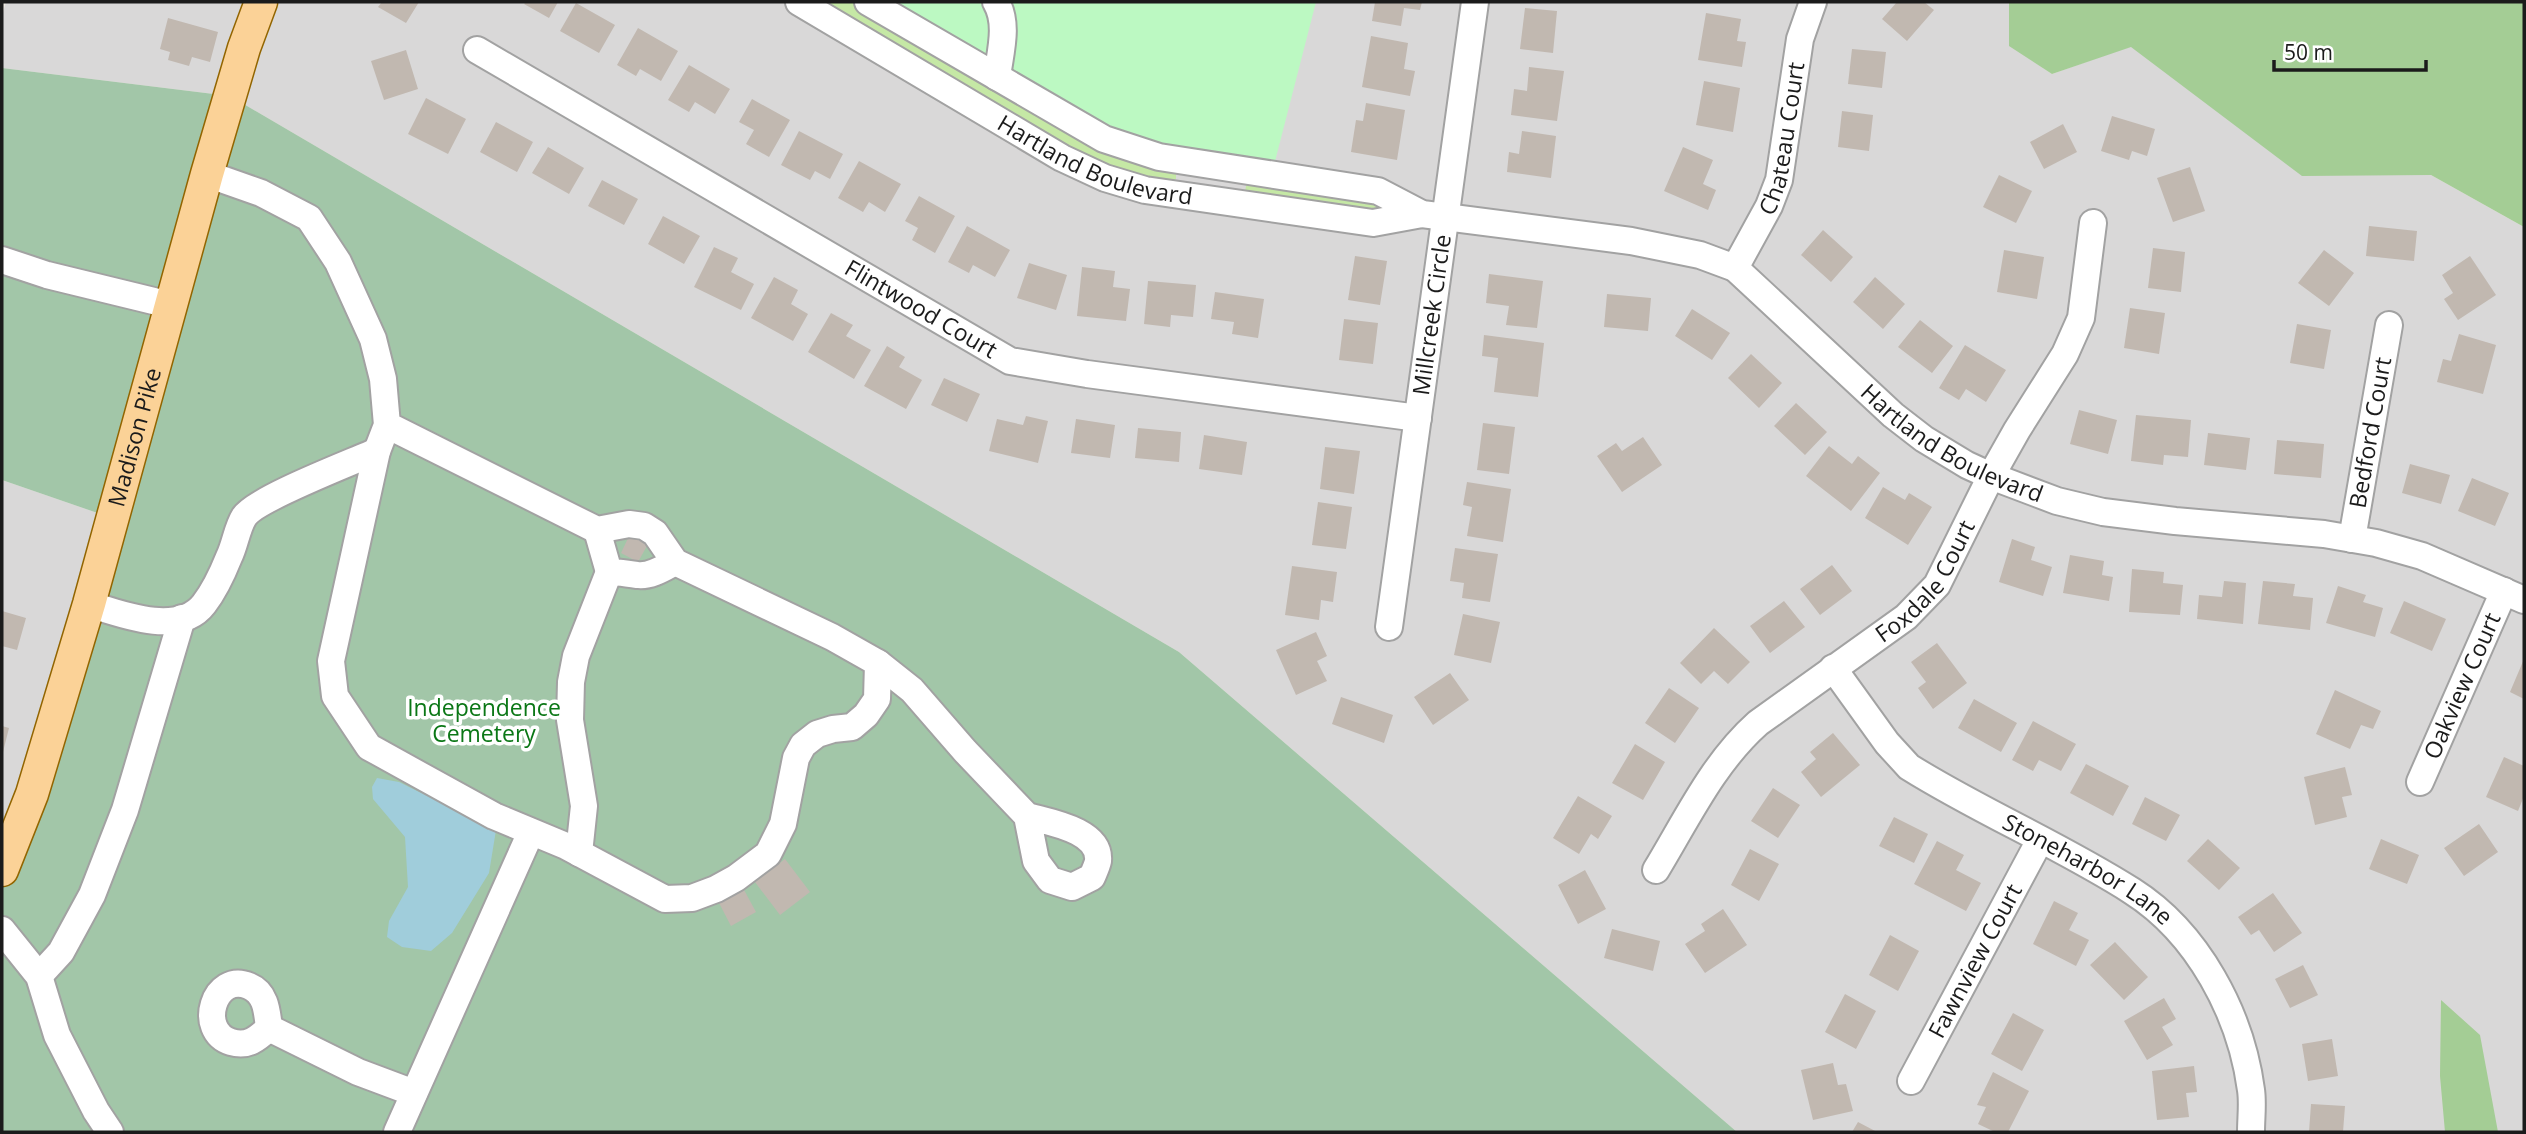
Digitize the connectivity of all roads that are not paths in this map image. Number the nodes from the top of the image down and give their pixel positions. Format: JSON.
{"nodes":[{"id":1,"x":261,"y":2,"type":"edge"},
{"id":2,"x":799,"y":2,"type":"edge"},
{"id":3,"x":868,"y":2,"type":"edge"},
{"id":4,"x":996,"y":2,"type":"edge"},
{"id":5,"x":1475,"y":2,"type":"edge"},
{"id":6,"x":1813,"y":2,"type":"edge"},
{"id":7,"x":477,"y":50,"type":"dead end"},
{"id":8,"x":997,"y":77,"type":"junction"},
{"id":9,"x":207,"y":174,"type":"junction"},
{"id":10,"x":1433,"y":215,"type":"junction"},
{"id":11,"x":2093,"y":223,"type":"dead end"},
{"id":12,"x":2,"y":260,"type":"edge"},
{"id":13,"x":1735,"y":268,"type":"junction"},
{"id":14,"x":170,"y":305,"type":"junction"},
{"id":15,"x":2389,"y":325,"type":"dead end"},
{"id":16,"x":1418,"y":418,"type":"junction"},
{"id":17,"x":387,"y":425,"type":"junction"},
{"id":18,"x":377,"y":451,"type":"junction"},
{"id":19,"x":1991,"y":476,"type":"junction"},
{"id":20,"x":597,"y":530,"type":"junction"},
{"id":21,"x":2352,"y":539,"type":"junction"},
{"id":22,"x":675,"y":562,"type":"junction"},
{"id":23,"x":609,"y":572,"type":"junction"},
{"id":24,"x":2514,"y":595,"type":"edge"},
{"id":25,"x":89,"y":604,"type":"junction"},
{"id":26,"x":183,"y":618,"type":"junction"},
{"id":27,"x":1390,"y":627,"type":"dead end"},
{"id":28,"x":877,"y":663,"type":"junction"},
{"id":29,"x":1833,"y":668,"type":"junction"},
{"id":30,"x":2420,"y":782,"type":"dead end"},
{"id":31,"x":1027,"y":816,"type":"dead end"},
{"id":32,"x":531,"y":832,"type":"junction"},
{"id":33,"x":2040,"y":841,"type":"junction"},
{"id":34,"x":579,"y":853,"type":"junction"},
{"id":35,"x":2,"y":870,"type":"edge"},
{"id":36,"x":1656,"y":870,"type":"dead end"},
{"id":37,"x":2,"y":930,"type":"edge"},
{"id":38,"x":39,"y":976,"type":"junction"},
{"id":39,"x":269,"y":1028,"type":"dead end"},
{"id":40,"x":1911,"y":1081,"type":"dead end"},
{"id":41,"x":414,"y":1093,"type":"junction"},
{"id":42,"x":110,"y":1132,"type":"edge"},
{"id":43,"x":397,"y":1132,"type":"edge"},
{"id":44,"x":2250,"y":1132,"type":"edge"}],
"edges":[{"from":1,"to":9,"type":"main road","name":"Madison Pike"},
{"from":2,"to":10,"type":"street","name":"Hartland Boulevard"},
{"from":3,"to":8,"type":"street","name":"Hartland Boulevard"},
{"from":4,"to":8,"type":"street"},
{"from":5,"to":10,"type":"street","name":"Millcreek Circle"},
{"from":6,"to":13,"type":"street","name":"Chateau Court"},
{"from":7,"to":16,"type":"street","name":"Flintwood Court"},
{"from":8,"to":10,"type":"street","name":"Hartland Boulevard"},
{"from":9,"to":14,"type":"main road","name":"Madison Pike"},
{"from":9,"to":17,"type":"street"},
{"from":10,"to":13,"type":"street","name":"Hartland Boulevard"},
{"from":10,"to":16,"type":"street","name":"Millcreek Circle"},
{"from":11,"to":19,"type":"street","name":"Foxdale Court"},
{"from":12,"to":14,"type":"street"},
{"from":13,"to":19,"type":"street","name":"Hartland Boulevard"},
{"from":14,"to":25,"type":"main road","name":"Madison Pike"},
{"from":15,"to":21,"type":"street","name":"Bedford Court"},
{"from":16,"to":27,"type":"street","name":"Millcreek Circle"},
{"from":17,"to":18,"type":"street"},
{"from":17,"to":20,"type":"street"},
{"from":18,"to":26,"type":"street"},
{"from":18,"to":32,"type":"street"},
{"from":19,"to":21,"type":"street","name":"Hartland Boulevard"},
{"from":19,"to":29,"type":"street","name":"Foxdale Court"},
{"from":20,"to":22,"type":"street"},
{"from":20,"to":23,"type":"street"},
{"from":21,"to":24,"type":"street","name":"Hartland Boulevard"},
{"from":22,"to":23,"type":"street"},
{"from":22,"to":28,"type":"street"},
{"from":23,"to":34,"type":"street"},
{"from":24,"to":30,"type":"street","name":"Oakview Court"},
{"from":25,"to":26,"type":"street"},
{"from":25,"to":35,"type":"main road","name":"Madison Pike"},
{"from":26,"to":38,"type":"street"},
{"from":28,"to":31,"type":"street"},
{"from":28,"to":34,"type":"street"},
{"from":29,"to":33,"type":"street","name":"Stoneharbor Lane"},
{"from":29,"to":36,"type":"street","name":"Foxdale Court"},
{"from":32,"to":34,"type":"street"},
{"from":32,"to":41,"type":"street"},
{"from":33,"to":40,"type":"street","name":"Fawnview Court"},
{"from":33,"to":44,"type":"street","name":"Stoneharbor Lane"},
{"from":37,"to":38,"type":"street"},
{"from":38,"to":42,"type":"street"},
{"from":39,"to":41,"type":"street"},
{"from":41,"to":43,"type":"street"}]}
